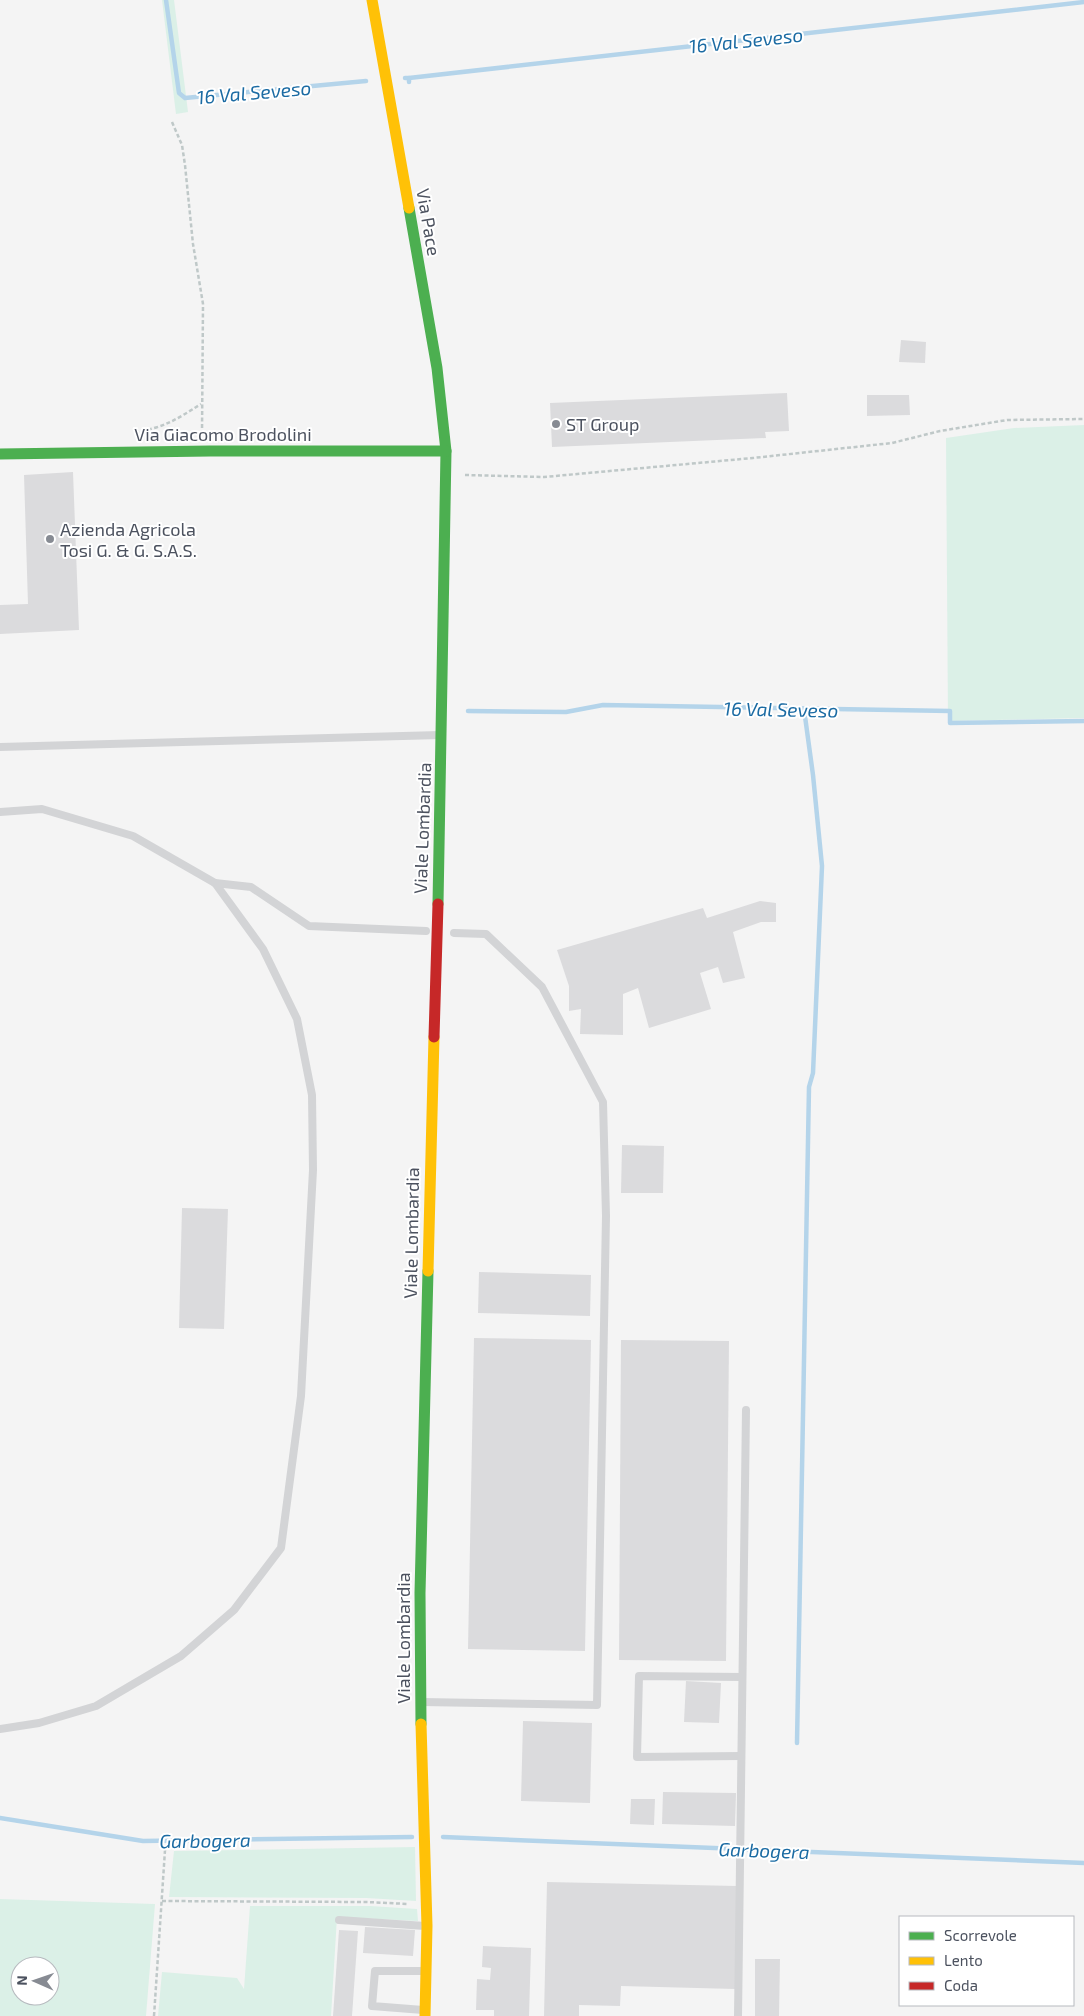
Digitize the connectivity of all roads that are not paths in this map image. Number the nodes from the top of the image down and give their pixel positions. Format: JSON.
{"nodes":[{"id":1,"x":372,"y":0,"type":"edge"},
{"id":2,"x":446,"y":451,"type":"junction"},
{"id":3,"x":0,"y":454,"type":"edge"},
{"id":4,"x":442,"y":735,"type":"junction"},
{"id":5,"x":0,"y":747,"type":"edge"},
{"id":6,"x":0,"y":812,"type":"edge"},
{"id":7,"x":215,"y":883,"type":"junction"},
{"id":8,"x":426,"y":932,"type":"dead end"},
{"id":9,"x":454,"y":933,"type":"dead end"},
{"id":10,"x":746,"y":1410,"type":"dead end"},
{"id":11,"x":742,"y":1677,"type":"junction"},
{"id":12,"x":420,"y":1702,"type":"junction"},
{"id":13,"x":0,"y":1729,"type":"edge"},
{"id":14,"x":741,"y":1756,"type":"junction"},
{"id":15,"x":338,"y":1920,"type":"dead end"},
{"id":16,"x":427,"y":1926,"type":"junction"},
{"id":17,"x":426,"y":1971,"type":"junction"},
{"id":18,"x":425,"y":2013,"type":"edge"},
{"id":19,"x":738,"y":2016,"type":"edge"}],
"edges":[{"from":1,"to":2,"type":"street","name":"Via Pace"},
{"from":2,"to":3,"type":"street","name":"Via Giacomo Brodolini"},
{"from":2,"to":4,"type":"street","name":"Viale Lombardia"},
{"from":4,"to":5,"type":"lane"},
{"from":4,"to":12,"type":"street","name":"Viale Lombardia"},
{"from":6,"to":7,"type":"lane"},
{"from":7,"to":8,"type":"lane"},
{"from":7,"to":13,"type":"lane"},
{"from":9,"to":12,"type":"lane"},
{"from":10,"to":11,"type":"lane"},
{"from":11,"to":14,"type":"lane"},
{"from":11,"to":14,"type":"lane"},
{"from":12,"to":16,"type":"street","name":"Viale Lombardia"},
{"from":14,"to":19,"type":"lane"},
{"from":15,"to":16,"type":"lane"},
{"from":16,"to":17,"type":"street","name":"Viale Lombardia"},
{"from":17,"to":18,"type":"street","name":"Viale Lombardia"},
{"from":17,"to":18,"type":"lane"}]}
